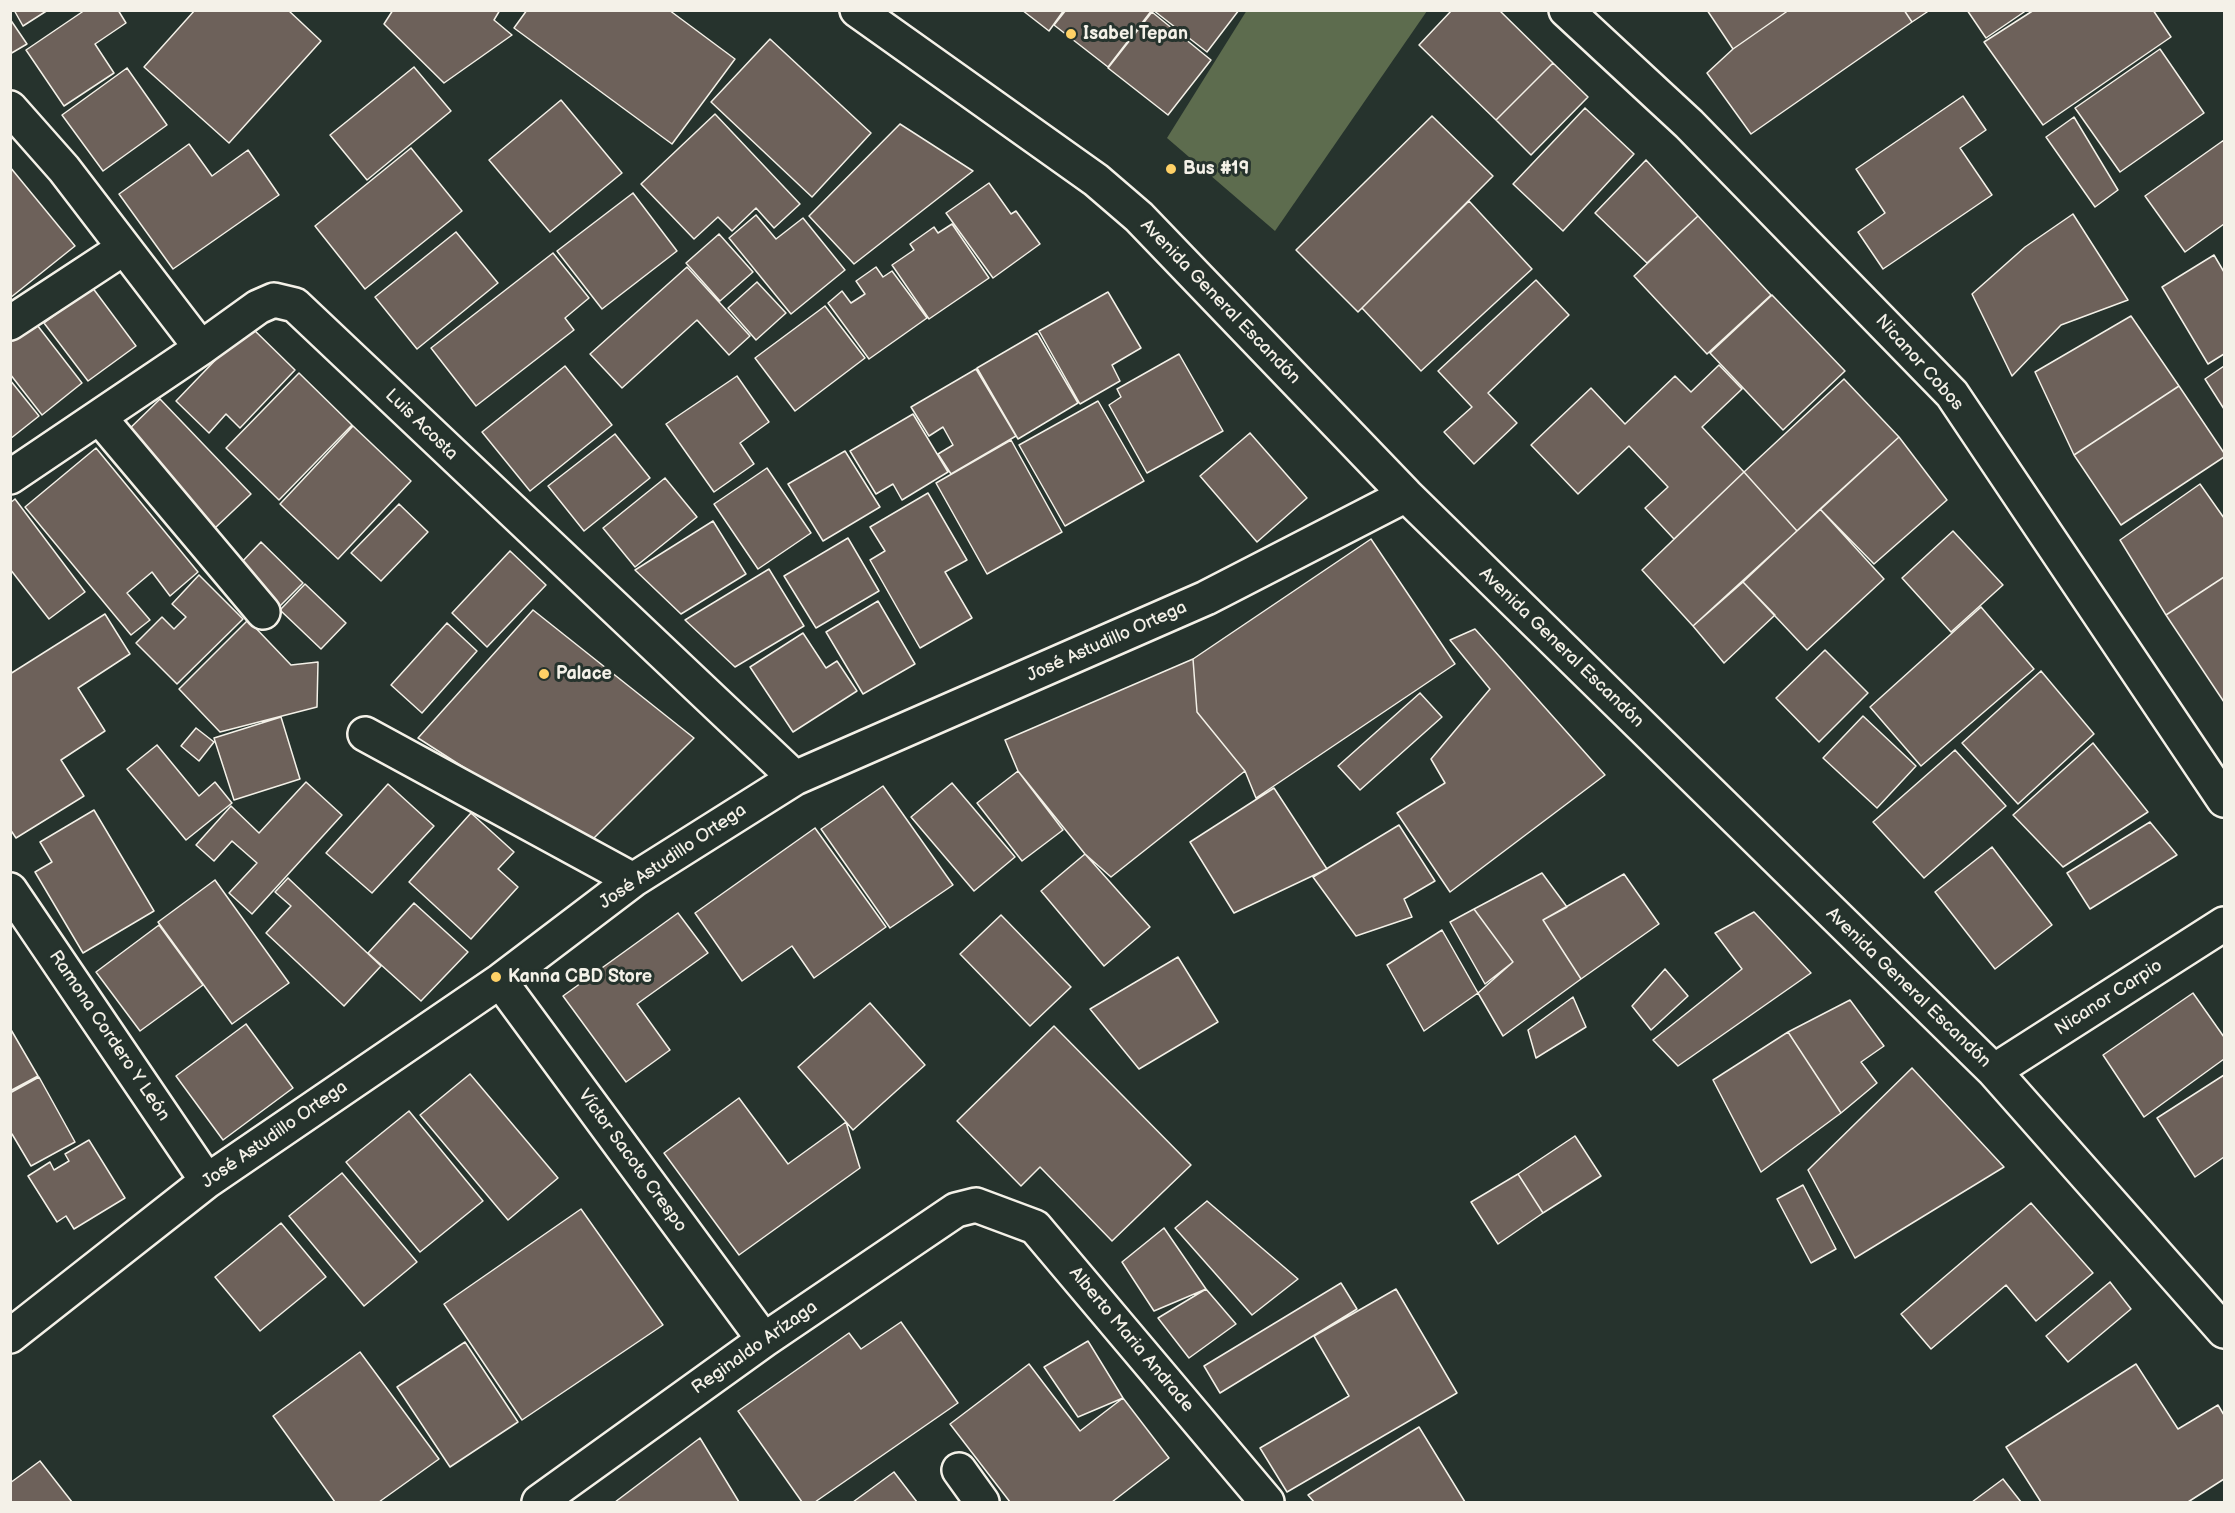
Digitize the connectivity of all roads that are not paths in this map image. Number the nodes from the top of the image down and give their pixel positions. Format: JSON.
{"nodes":[{"id":1,"x":857,"y":10,"type":"edge"},
{"id":2,"x":1566,"y":10,"type":"edge"},
{"id":3,"x":10,"y":108,"type":"edge"},
{"id":4,"x":124,"y":248,"type":"junction"},
{"id":5,"x":10,"y":322,"type":"edge"},
{"id":6,"x":201,"y":348,"type":"junction"},
{"id":7,"x":99,"y":417,"type":"junction"},
{"id":8,"x":10,"y":477,"type":"edge"},
{"id":9,"x":1406,"y":495,"type":"junction"},
{"id":10,"x":262,"y":612,"type":"dead end"},
{"id":11,"x":365,"y":734,"type":"dead end"},
{"id":12,"x":795,"y":778,"type":"junction"},
{"id":13,"x":2224,"y":800,"type":"edge"},
{"id":14,"x":633,"y":880,"type":"junction"},
{"id":15,"x":11,"y":892,"type":"edge"},
{"id":16,"x":2224,"y":924,"type":"edge"},
{"id":17,"x":500,"y":981,"type":"junction"},
{"id":18,"x":1994,"y":1071,"type":"junction"},
{"id":19,"x":207,"y":1181,"type":"junction"},
{"id":20,"x":976,"y":1205,"type":"joint"},
{"id":21,"x":2224,"y":1331,"type":"edge"},
{"id":22,"x":10,"y":1336,"type":"edge"},
{"id":23,"x":765,"y":1340,"type":"junction"},
{"id":24,"x":959,"y":1470,"type":"dead end"},
{"id":25,"x":539,"y":1503,"type":"edge"},
{"id":26,"x":982,"y":1503,"type":"edge"},
{"id":27,"x":1267,"y":1503,"type":"edge"}],
"edges":[{"from":1,"to":9,"type":"street","name":"Avenida General Escandón"},
{"from":2,"to":13,"type":"street","name":"Nicanor Cobos"},
{"from":3,"to":4,"type":"street"},
{"from":4,"to":5,"type":"street"},
{"from":4,"to":6,"type":"street"},
{"from":6,"to":7,"type":"street","name":"Luis Acosta"},
{"from":6,"to":12,"type":"street","name":"Luis Acosta"},
{"from":7,"to":8,"type":"street","name":"Luis Acosta"},
{"from":7,"to":10,"type":"street"},
{"from":9,"to":12,"type":"street","name":"José Astudillo Ortega"},
{"from":9,"to":18,"type":"street","name":"Avenida General Escandón"},
{"from":11,"to":14,"type":"street"},
{"from":12,"to":14,"type":"street","name":"José Astudillo Ortega"},
{"from":14,"to":17,"type":"street","name":"José Astudillo Ortega"},
{"from":15,"to":19,"type":"street","name":"Ramona Cordero Y León"},
{"from":16,"to":18,"type":"street","name":"Nicanor Carpio"},
{"from":17,"to":19,"type":"street","name":"José Astudillo Ortega"},
{"from":17,"to":23,"type":"street","name":"Víctor Sacoto Crespo"},
{"from":18,"to":21,"type":"street","name":"Avenida General Escandón"},
{"from":19,"to":22,"type":"street","name":"José Astudillo Ortega"},
{"from":20,"to":23,"type":"street","name":"Reginaldo Arízaga"},
{"from":20,"to":27,"type":"street","name":"Alberto Maria Andrade"},
{"from":23,"to":25,"type":"street","name":"Reginaldo Arízaga"},
{"from":24,"to":26,"type":"street"}]}
